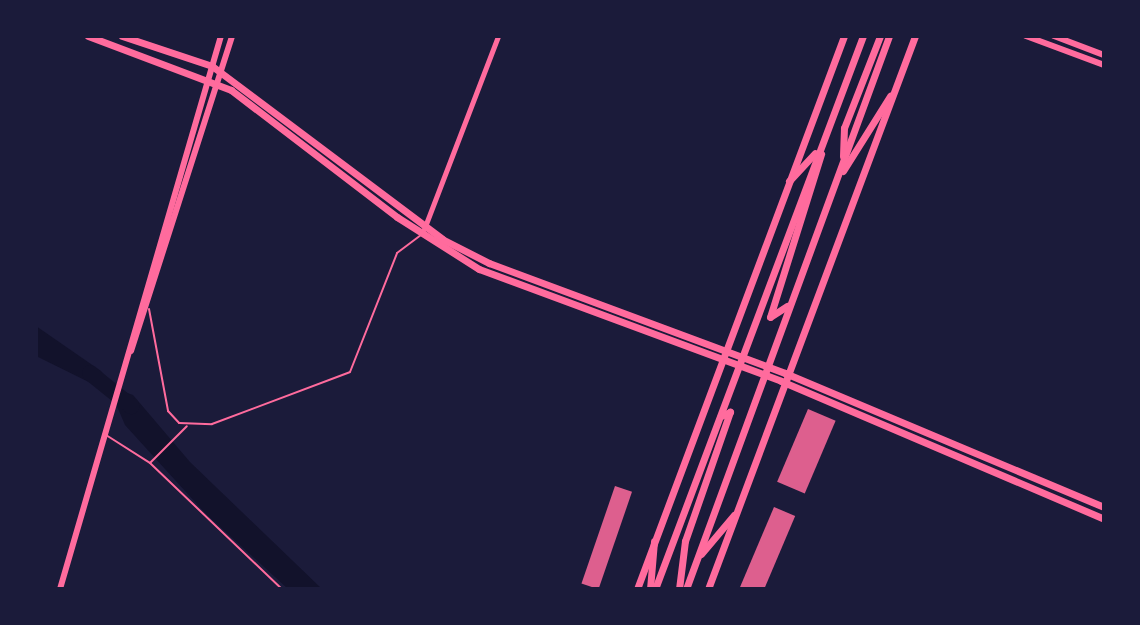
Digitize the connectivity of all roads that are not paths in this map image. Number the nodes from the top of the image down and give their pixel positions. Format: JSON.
{"nodes":[{"id":1,"x":88,"y":36,"type":"edge"},
{"id":2,"x":122,"y":36,"type":"edge"},
{"id":3,"x":221,"y":36,"type":"edge"},
{"id":4,"x":232,"y":36,"type":"edge"},
{"id":5,"x":498,"y":36,"type":"edge"},
{"id":6,"x":844,"y":36,"type":"edge"},
{"id":7,"x":863,"y":36,"type":"edge"},
{"id":8,"x":880,"y":36,"type":"edge"},
{"id":9,"x":889,"y":36,"type":"edge"},
{"id":10,"x":915,"y":36,"type":"edge"},
{"id":11,"x":1026,"y":36,"type":"edge"},
{"id":12,"x":1054,"y":36,"type":"edge"},
{"id":13,"x":1063,"y":38,"type":"edge"},
{"id":14,"x":1104,"y":55,"type":"edge"},
{"id":15,"x":1104,"y":65,"type":"edge"},
{"id":16,"x":212,"y":66,"type":"junction"},
{"id":17,"x":223,"y":73,"type":"junction"},
{"id":18,"x":209,"y":77,"type":"junction"},
{"id":19,"x":219,"y":83,"type":"junction"},
{"id":20,"x":890,"y":96,"type":"junction"},
{"id":21,"x":826,"y":132,"type":"junction"},
{"id":22,"x":820,"y":149,"type":"junction"},
{"id":23,"x":843,"y":162,"type":"junction"},
{"id":24,"x":789,"y":181,"type":"junction"},
{"id":25,"x":834,"y":187,"type":"junction"},
{"id":26,"x":425,"y":226,"type":"junction"},
{"id":27,"x":422,"y":235,"type":"junction"},
{"id":28,"x":791,"y":301,"type":"junction"},
{"id":29,"x":149,"y":309,"type":"junction"},
{"id":30,"x":722,"y":356,"type":"junction"},
{"id":31,"x":739,"y":361,"type":"junction"},
{"id":32,"x":766,"y":371,"type":"junction"},
{"id":33,"x":122,"y":373,"type":"junction"},
{"id":34,"x":783,"y":377,"type":"junction"},
{"id":35,"x":714,"y":424,"type":"junction"},
{"id":36,"x":188,"y":425,"type":"junction"},
{"id":37,"x":105,"y":433,"type":"junction"},
{"id":38,"x":150,"y":463,"type":"junction"},
{"id":39,"x":1104,"y":507,"type":"edge"},
{"id":40,"x":734,"y":515,"type":"junction"},
{"id":41,"x":1104,"y":519,"type":"edge"},
{"id":42,"x":654,"y":541,"type":"junction"},
{"id":43,"x":697,"y":559,"type":"junction"},
{"id":44,"x":60,"y":589,"type":"edge"},
{"id":45,"x":282,"y":589,"type":"edge"},
{"id":46,"x":637,"y":589,"type":"edge"},
{"id":47,"x":653,"y":589,"type":"edge"},
{"id":48,"x":679,"y":589,"type":"edge"},
{"id":49,"x":686,"y":589,"type":"edge"},
{"id":50,"x":708,"y":589,"type":"edge"}],
"edges":[{"from":1,"to":18,"type":"main road"},
{"from":2,"to":16,"type":"main road"},
{"from":3,"to":16,"type":"street"},
{"from":4,"to":17,"type":"street"},
{"from":5,"to":26,"type":"street"},
{"from":6,"to":24,"type":"main road"},
{"from":7,"to":21,"type":"main road"},
{"from":8,"to":23,"type":"main road"},
{"from":9,"to":23,"type":"main road"},
{"from":10,"to":20,"type":"main road"},
{"from":11,"to":15,"type":"street"},
{"from":12,"to":13,"type":"street"},
{"from":13,"to":14,"type":"street"},
{"from":16,"to":17,"type":"main road"},
{"from":16,"to":18,"type":"street"},
{"from":17,"to":19,"type":"street"},
{"from":17,"to":26,"type":"main road"},
{"from":18,"to":19,"type":"main road"},
{"from":18,"to":33,"type":"street"},
{"from":19,"to":27,"type":"main road"},
{"from":19,"to":29,"type":"street"},
{"from":20,"to":25,"type":"main road"},
{"from":20,"to":34,"type":"main road"},
{"from":21,"to":22,"type":"main road"},
{"from":21,"to":28,"type":"main road"},
{"from":22,"to":24,"type":"main road"},
{"from":22,"to":31,"type":"main road"},
{"from":23,"to":25,"type":"main road"},
{"from":24,"to":30,"type":"main road"},
{"from":25,"to":28,"type":"main road"},
{"from":26,"to":27,"type":"street"},
{"from":26,"to":30,"type":"main road"},
{"from":27,"to":30,"type":"main road"},
{"from":27,"to":36,"type":"lane"},
{"from":28,"to":32,"type":"main road"},
{"from":29,"to":33,"type":"street"},
{"from":29,"to":36,"type":"lane"},
{"from":30,"to":31,"type":"main road"},
{"from":30,"to":42,"type":"main road"},
{"from":31,"to":32,"type":"main road"},
{"from":31,"to":35,"type":"main road"},
{"from":32,"to":34,"type":"main road"},
{"from":32,"to":43,"type":"main road"},
{"from":33,"to":37,"type":"street"},
{"from":34,"to":39,"type":"main road"},
{"from":34,"to":40,"type":"main road"},
{"from":34,"to":41,"type":"main road"},
{"from":35,"to":47,"type":"main road"},
{"from":35,"to":48,"type":"main road"},
{"from":36,"to":38,"type":"lane"},
{"from":37,"to":38,"type":"lane"},
{"from":37,"to":44,"type":"street"},
{"from":38,"to":45,"type":"lane"},
{"from":40,"to":43,"type":"main road"},
{"from":40,"to":50,"type":"main road"},
{"from":42,"to":46,"type":"main road"},
{"from":42,"to":47,"type":"main road"},
{"from":43,"to":49,"type":"main road"}]}
